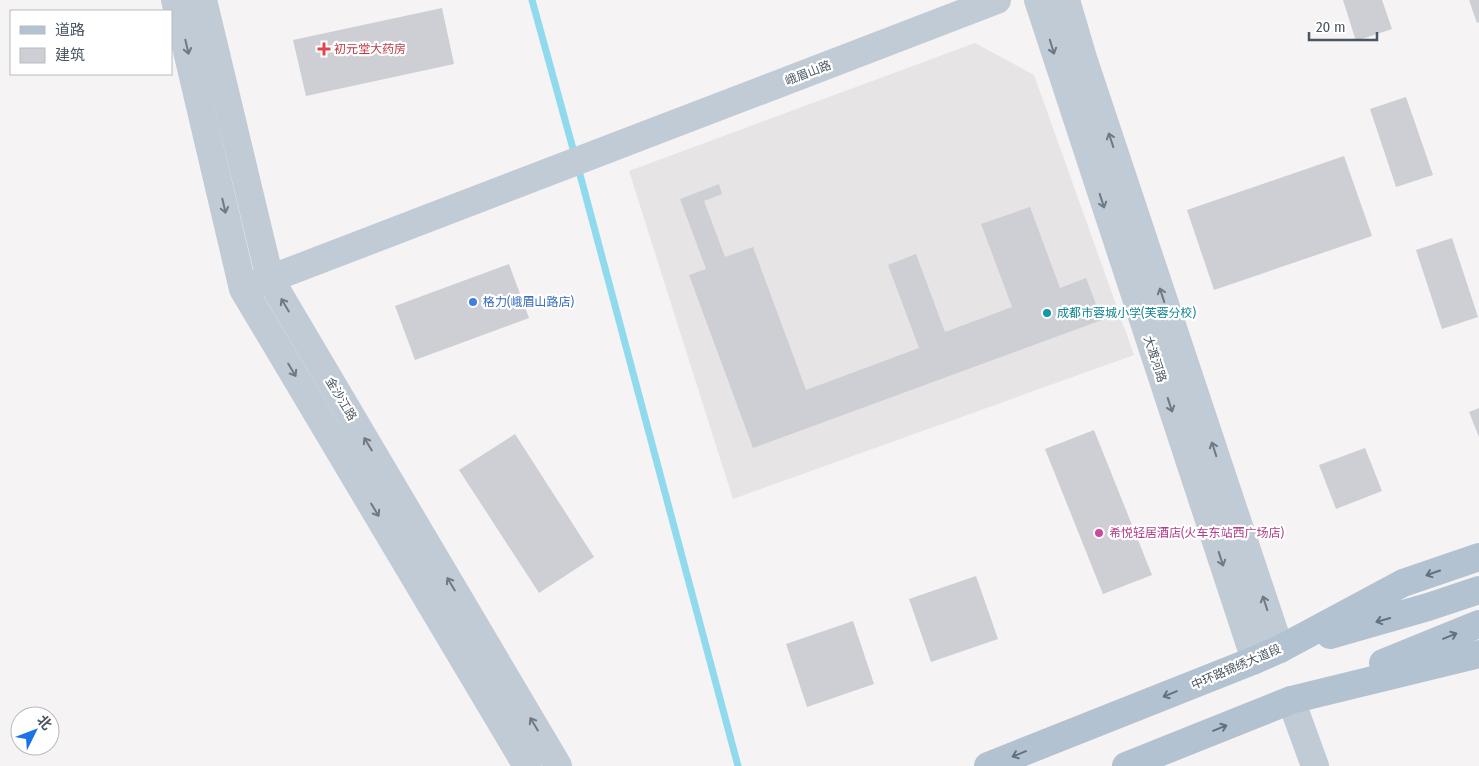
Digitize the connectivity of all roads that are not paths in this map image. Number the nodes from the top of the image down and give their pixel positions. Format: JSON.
{"nodes":[{"id":1,"x":176,"y":0,"type":"edge"},
{"id":2,"x":203,"y":0,"type":"edge"},
{"id":3,"x":997,"y":0,"type":"edge"},
{"id":4,"x":1038,"y":0,"type":"edge"},
{"id":5,"x":1066,"y":0,"type":"edge"},
{"id":6,"x":270,"y":279,"type":"junction"},
{"id":7,"x":243,"y":289,"type":"junction"},
{"id":8,"x":1479,"y":557,"type":"edge"},
{"id":9,"x":1479,"y":590,"type":"edge"},
{"id":10,"x":1479,"y":624,"type":"edge"},
{"id":11,"x":1280,"y":649,"type":"junction"},
{"id":12,"x":1479,"y":654,"type":"edge"},
{"id":13,"x":1255,"y":660,"type":"junction"},
{"id":14,"x":1291,"y":700,"type":"junction"},
{"id":15,"x":527,"y":766,"type":"edge"},
{"id":16,"x":558,"y":766,"type":"edge"},
{"id":17,"x":988,"y":766,"type":"edge"},
{"id":18,"x":1126,"y":766,"type":"edge"},
{"id":19,"x":1315,"y":766,"type":"edge"}],
"edges":[{"from":1,"to":7,"type":"street","one_way":true},
{"from":2,"to":6,"type":"street","name":"金沙江路"},
{"from":3,"to":6,"type":"street","name":"峨眉山路"},
{"from":4,"to":13,"type":"street","name":"大渡河路","one_way":true},
{"from":11,"to":5,"type":"street","one_way":true},
{"from":6,"to":7,"type":"street","name":"峨眉山路"},
{"from":16,"to":6,"type":"street","name":"金沙江路","one_way":true},
{"from":7,"to":15,"type":"street","one_way":true},
{"from":8,"to":11,"type":"main road","name":"中环路锦绣大道段","one_way":true},
{"from":9,"to":11,"type":"main road","one_way":true},
{"from":14,"to":10,"type":"main road","one_way":true},
{"from":11,"to":13,"type":"main road","name":"中环路锦绣大道段"},
{"from":12,"to":14,"type":"main road"},
{"from":13,"to":17,"type":"main road","name":"中环路锦绣大道段","one_way":true},
{"from":18,"to":14,"type":"main road","one_way":true},
{"from":14,"to":19,"type":"street"}]}
